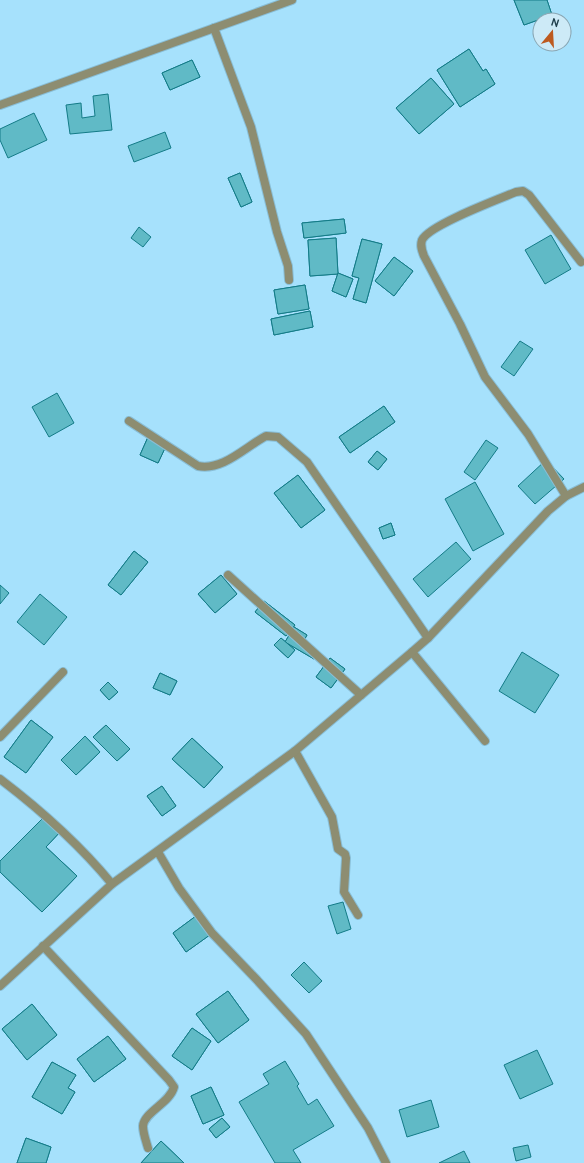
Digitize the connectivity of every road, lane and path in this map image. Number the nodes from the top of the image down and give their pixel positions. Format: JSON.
{"nodes":[{"id":1,"x":292,"y":0,"type":"edge"},
{"id":2,"x":214,"y":28,"type":"junction"},
{"id":3,"x":0,"y":106,"type":"edge"},
{"id":4,"x":581,"y":262,"type":"dead end"},
{"id":5,"x":289,"y":280,"type":"dead end"},
{"id":6,"x":129,"y":421,"type":"dead end"},
{"id":7,"x":584,"y":487,"type":"edge"},
{"id":8,"x":566,"y":496,"type":"junction"},
{"id":9,"x":228,"y":575,"type":"dead end"},
{"id":10,"x":428,"y":638,"type":"junction"},
{"id":11,"x":412,"y":652,"type":"junction"},
{"id":12,"x":63,"y":672,"type":"dead end"},
{"id":13,"x":361,"y":696,"type":"junction"},
{"id":14,"x":0,"y":737,"type":"edge"},
{"id":15,"x":485,"y":740,"type":"dead end"},
{"id":16,"x":295,"y":750,"type":"junction"},
{"id":17,"x":0,"y":779,"type":"edge"},
{"id":18,"x":158,"y":852,"type":"junction"},
{"id":19,"x":112,"y":884,"type":"junction"},
{"id":20,"x":358,"y":915,"type":"dead end"},
{"id":21,"x":43,"y":946,"type":"junction"},
{"id":22,"x":0,"y":986,"type":"edge"},
{"id":23,"x":148,"y":1148,"type":"dead end"},
{"id":24,"x":386,"y":1163,"type":"edge"}],
"edges":[{"from":1,"to":2,"type":"street"},
{"from":2,"to":3,"type":"street"},
{"from":2,"to":5,"type":"street"},
{"from":4,"to":8,"type":"street"},
{"from":6,"to":10,"type":"street"},
{"from":7,"to":8,"type":"street"},
{"from":8,"to":10,"type":"street"},
{"from":9,"to":13,"type":"street"},
{"from":10,"to":11,"type":"street"},
{"from":11,"to":13,"type":"street"},
{"from":11,"to":15,"type":"street"},
{"from":12,"to":14,"type":"street"},
{"from":13,"to":16,"type":"street"},
{"from":16,"to":18,"type":"street"},
{"from":16,"to":20,"type":"street"},
{"from":17,"to":19,"type":"street"},
{"from":18,"to":19,"type":"street"},
{"from":18,"to":24,"type":"street"},
{"from":19,"to":21,"type":"street"},
{"from":21,"to":22,"type":"street"},
{"from":21,"to":23,"type":"street"}]}
